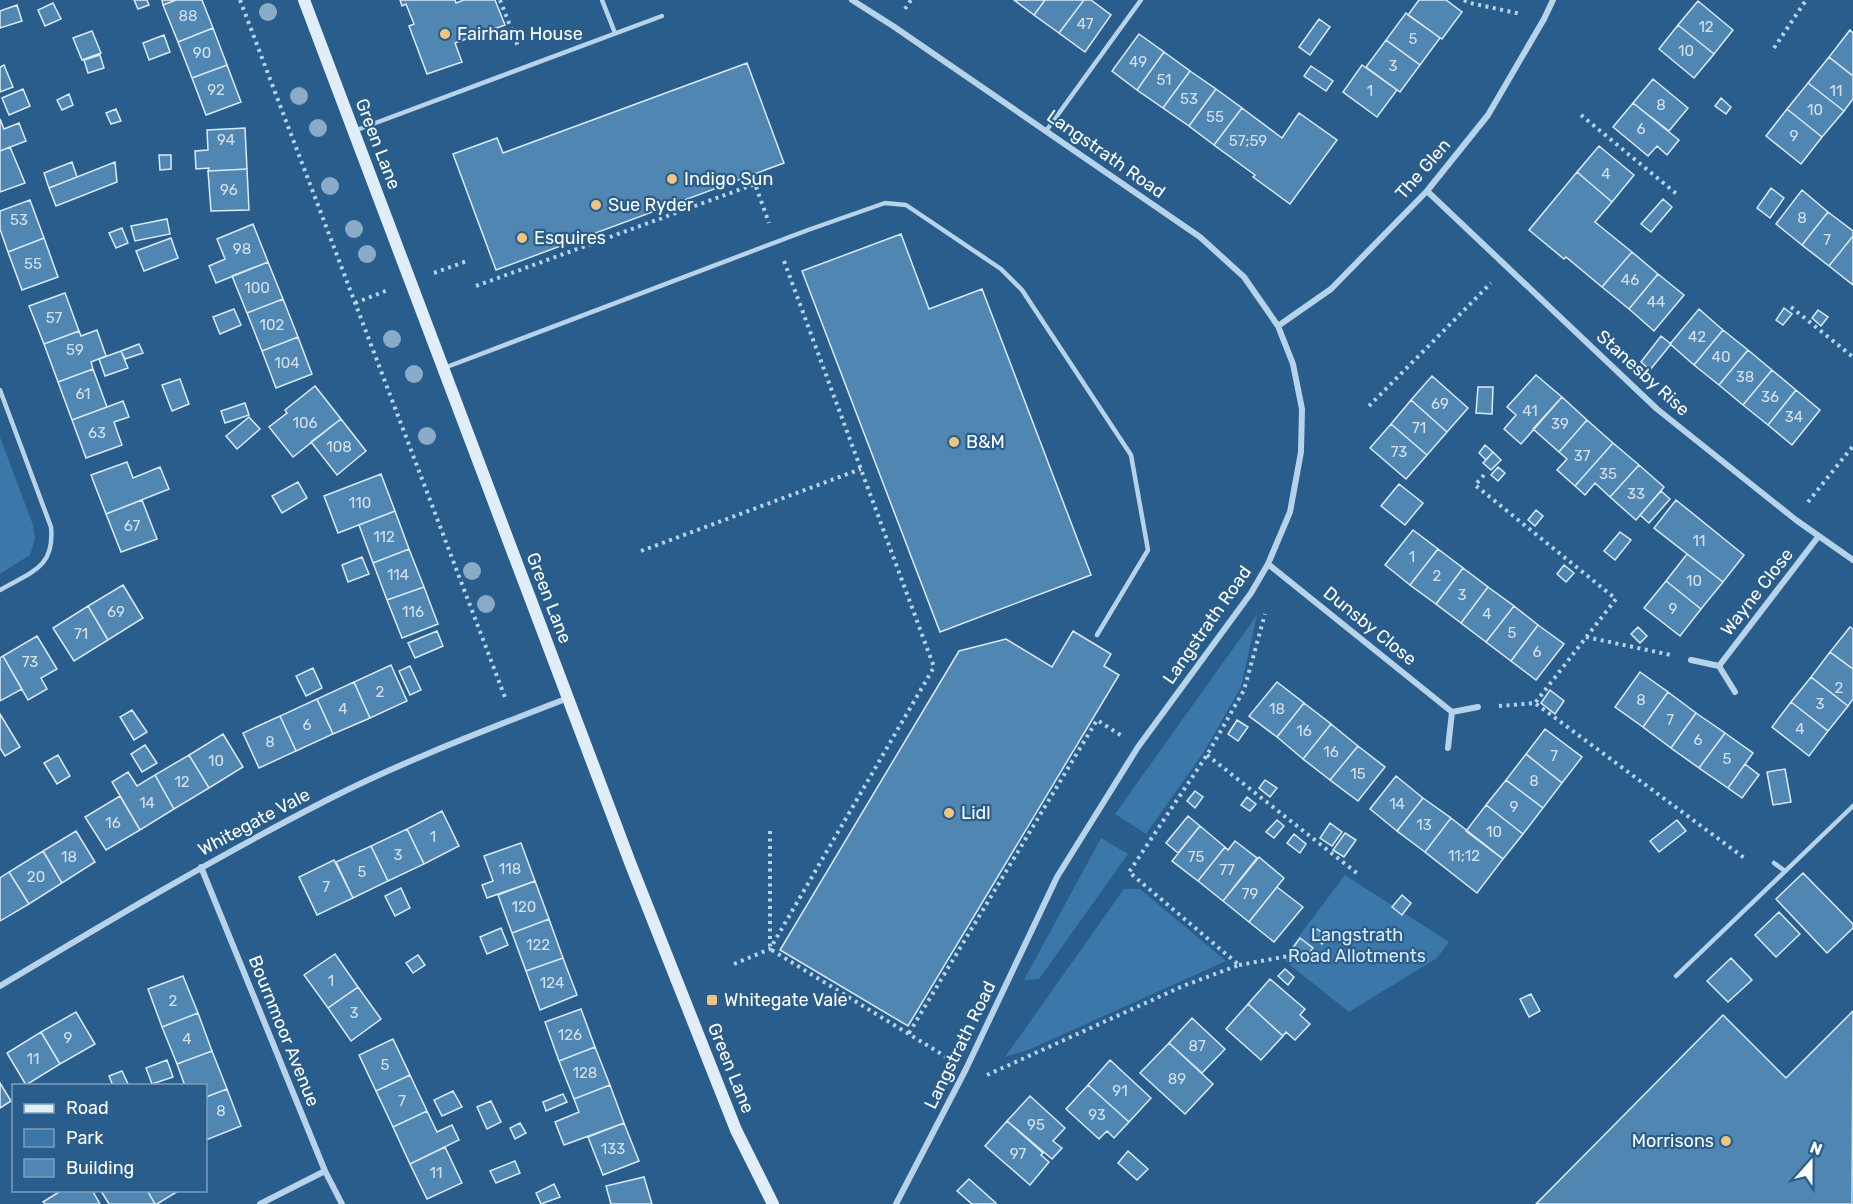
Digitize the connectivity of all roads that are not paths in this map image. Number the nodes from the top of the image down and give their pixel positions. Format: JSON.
{"nodes":[{"id":1,"x":304,"y":0,"type":"edge"},
{"id":2,"x":602,"y":0,"type":"edge"},
{"id":3,"x":852,"y":0,"type":"edge"},
{"id":4,"x":1141,"y":0,"type":"edge"},
{"id":5,"x":1553,"y":0,"type":"edge"},
{"id":6,"x":662,"y":16,"type":"dead end"},
{"id":7,"x":615,"y":33,"type":"junction"},
{"id":8,"x":354,"y":131,"type":"junction"},
{"id":9,"x":1046,"y":131,"type":"junction"},
{"id":10,"x":1427,"y":190,"type":"junction"},
{"id":11,"x":1278,"y":326,"type":"junction"},
{"id":12,"x":444,"y":368,"type":"junction"},
{"id":13,"x":0,"y":390,"type":"edge"},
{"id":14,"x":1818,"y":537,"type":"junction"},
{"id":15,"x":1853,"y":560,"type":"edge"},
{"id":16,"x":1268,"y":564,"type":"junction"},
{"id":17,"x":0,"y":590,"type":"edge"},
{"id":18,"x":1097,"y":635,"type":"dead end"},
{"id":19,"x":1691,"y":660,"type":"road end"},
{"id":20,"x":1719,"y":666,"type":"junction"},
{"id":21,"x":1735,"y":692,"type":"dead end"},
{"id":22,"x":568,"y":698,"type":"junction"},
{"id":23,"x":1478,"y":707,"type":"road end"},
{"id":24,"x":1452,"y":712,"type":"junction"},
{"id":25,"x":1448,"y":748,"type":"dead end"},
{"id":26,"x":1853,"y":806,"type":"edge"},
{"id":27,"x":1774,"y":863,"type":"dead end"},
{"id":28,"x":201,"y":867,"type":"junction"},
{"id":29,"x":1785,"y":871,"type":"junction"},
{"id":30,"x":1676,"y":976,"type":"dead end"},
{"id":31,"x":0,"y":986,"type":"edge"},
{"id":32,"x":325,"y":1171,"type":"junction"},
{"id":33,"x":260,"y":1204,"type":"edge"},
{"id":34,"x":342,"y":1204,"type":"edge"},
{"id":35,"x":773,"y":1204,"type":"edge"},
{"id":36,"x":896,"y":1204,"type":"edge"}],
"edges":[{"from":1,"to":8,"type":"street","name":"Green Lane"},
{"from":2,"to":7,"type":"lane"},
{"from":3,"to":9,"type":"street","name":"Langstrath Road"},
{"from":4,"to":9,"type":"lane"},
{"from":5,"to":10,"type":"street","name":"The Glen"},
{"from":6,"to":7,"type":"lane"},
{"from":7,"to":8,"type":"lane"},
{"from":8,"to":12,"type":"street","name":"Green Lane"},
{"from":9,"to":11,"type":"street","name":"Langstrath Road"},
{"from":10,"to":11,"type":"street","name":"The Glen"},
{"from":10,"to":14,"type":"street","name":"Stanesby Rise"},
{"from":11,"to":16,"type":"street","name":"Langstrath Road"},
{"from":12,"to":18,"type":"lane"},
{"from":12,"to":22,"type":"street","name":"Green Lane"},
{"from":13,"to":17,"type":"lane"},
{"from":14,"to":15,"type":"street","name":"Stanesby Rise"},
{"from":14,"to":20,"type":"street","name":"Wayne Close"},
{"from":16,"to":24,"type":"street","name":"Dunsby Close"},
{"from":16,"to":36,"type":"street","name":"Langstrath Road"},
{"from":19,"to":20,"type":"street"},
{"from":20,"to":21,"type":"street"},
{"from":22,"to":28,"type":"street","name":"Whitegate Vale"},
{"from":22,"to":35,"type":"street","name":"Green Lane"},
{"from":23,"to":24,"type":"street"},
{"from":24,"to":25,"type":"street"},
{"from":26,"to":29,"type":"lane"},
{"from":27,"to":29,"type":"lane"},
{"from":28,"to":31,"type":"street","name":"Whitegate Vale"},
{"from":28,"to":32,"type":"street","name":"Bournmoor Avenue"},
{"from":29,"to":30,"type":"lane"},
{"from":32,"to":33,"type":"street"},
{"from":32,"to":34,"type":"street","name":"Bournmoor Avenue"}]}
